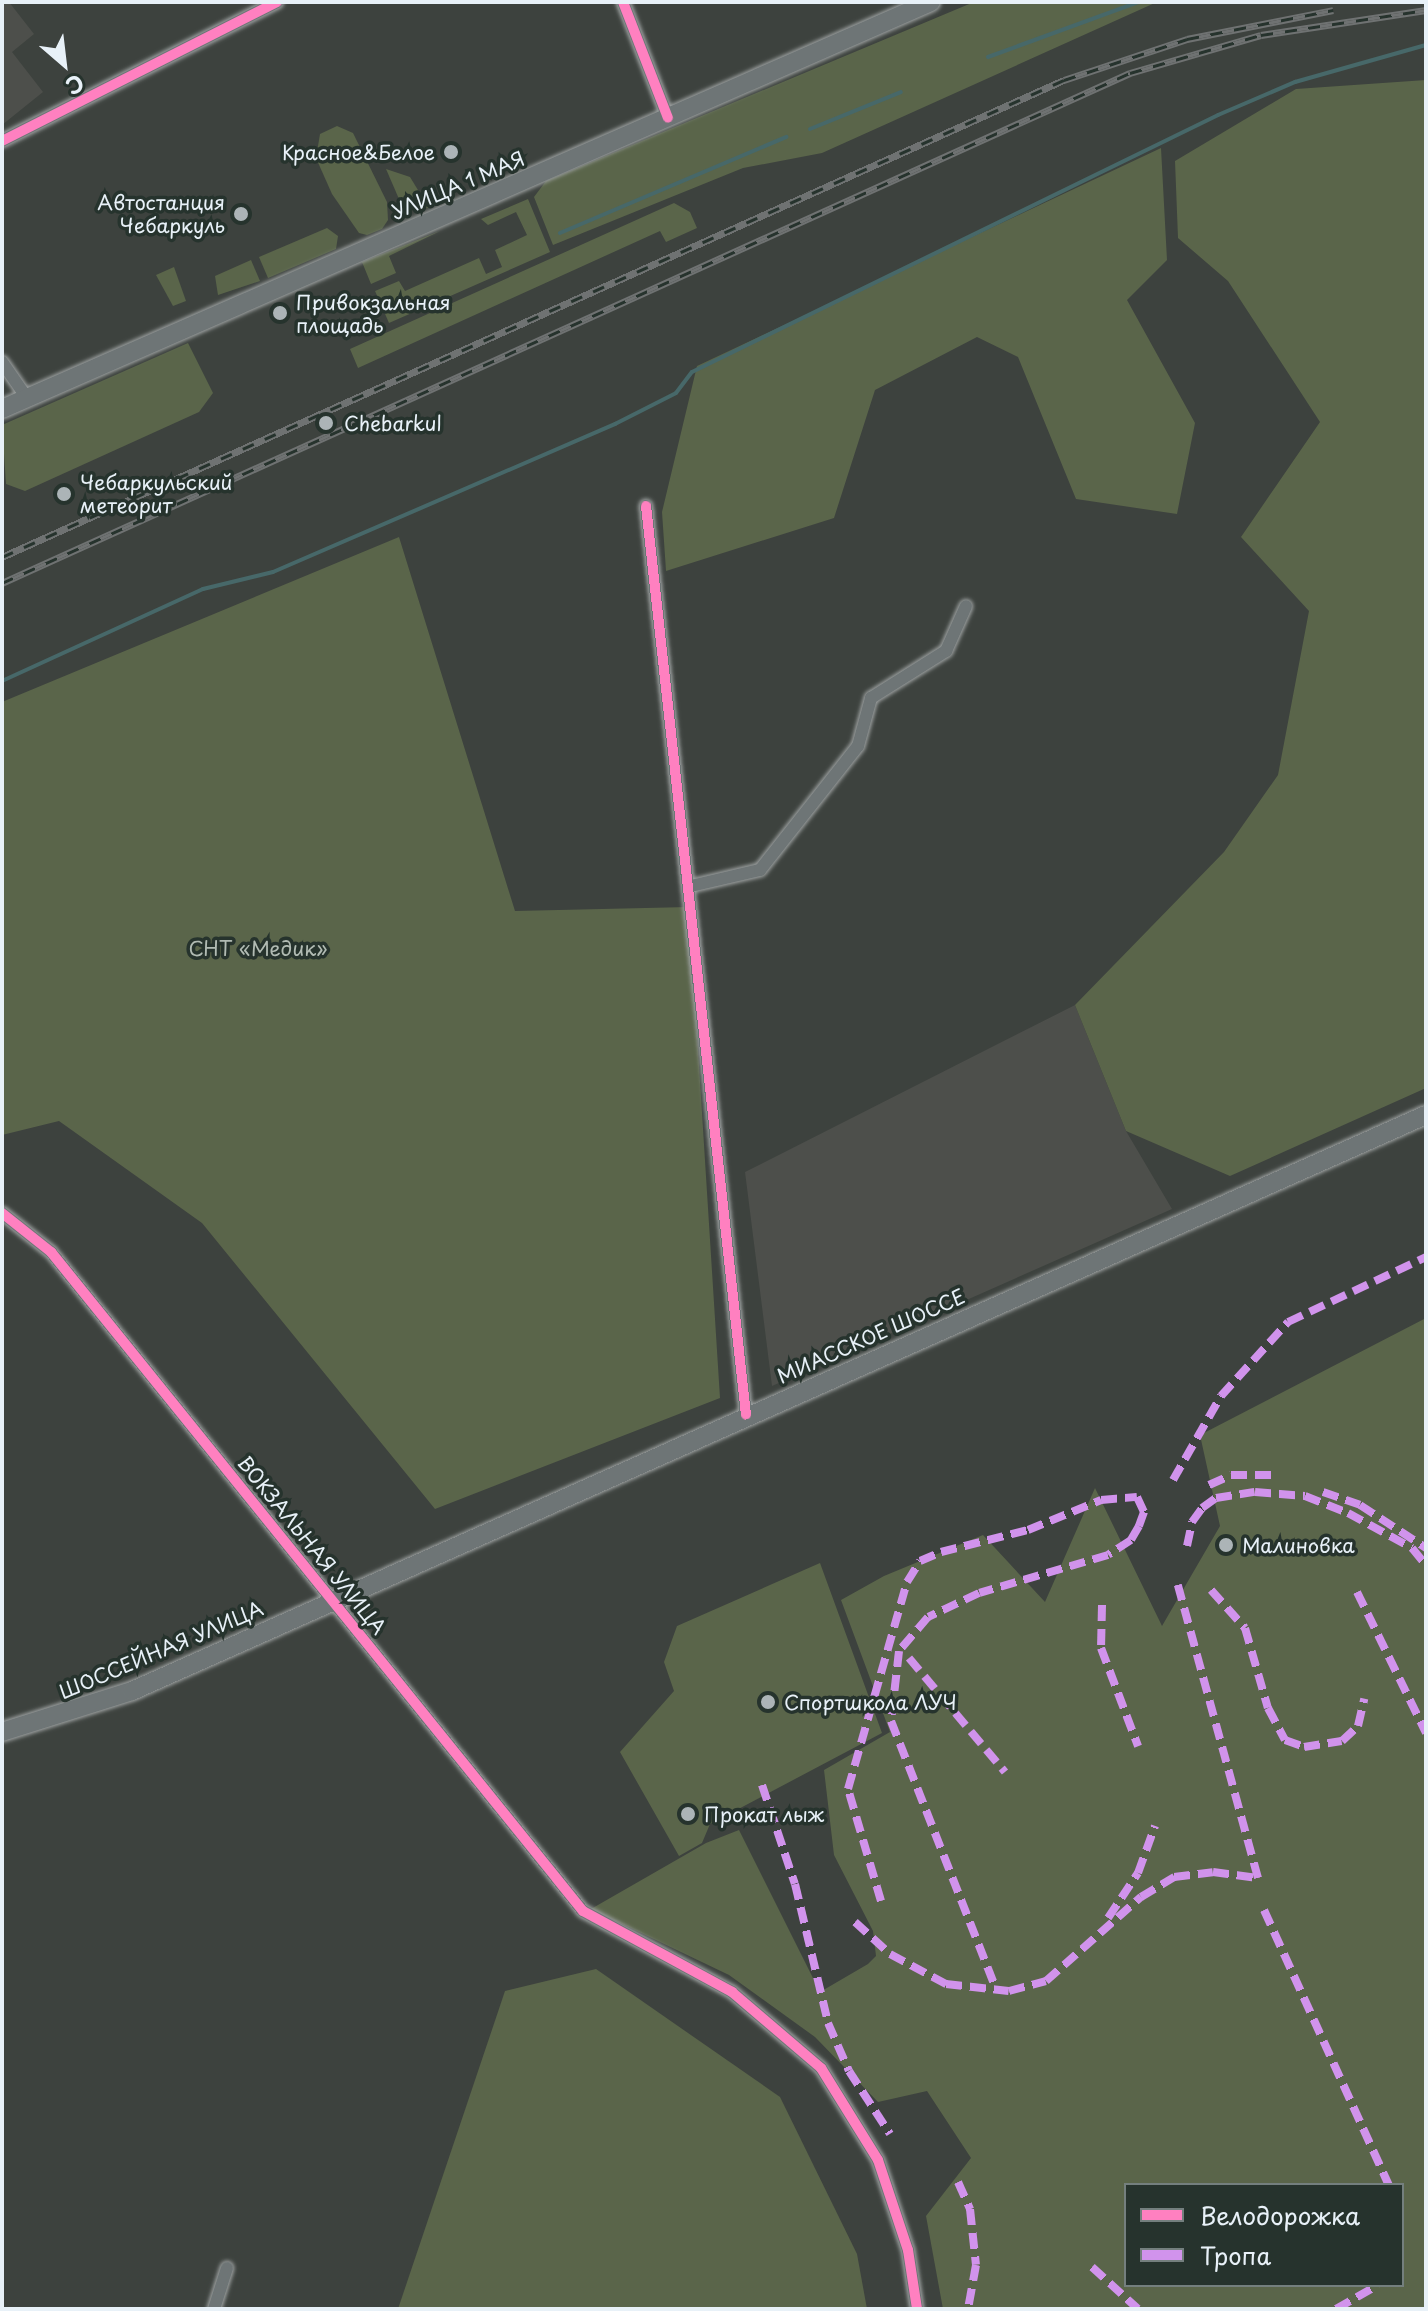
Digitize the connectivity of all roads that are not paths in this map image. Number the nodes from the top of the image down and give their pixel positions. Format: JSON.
{"nodes":[{"id":1,"x":277,"y":2,"type":"edge"},
{"id":2,"x":623,"y":2,"type":"edge"},
{"id":3,"x":931,"y":2,"type":"edge"},
{"id":4,"x":913,"y":6,"type":"edge"},
{"id":5,"x":668,"y":118,"type":"junction"},
{"id":6,"x":2,"y":141,"type":"edge"},
{"id":7,"x":2,"y":362,"type":"edge"},
{"id":8,"x":27,"y":398,"type":"junction"},
{"id":9,"x":2,"y":409,"type":"edge"},
{"id":10,"x":646,"y":506,"type":"dead end"},
{"id":11,"x":966,"y":606,"type":"dead end"},
{"id":12,"x":691,"y":886,"type":"junction"},
{"id":13,"x":1426,"y":1115,"type":"edge"},
{"id":14,"x":4,"y":1223,"type":"edge"},
{"id":15,"x":746,"y":1415,"type":"junction"},
{"id":16,"x":334,"y":1599,"type":"junction"},
{"id":17,"x":2,"y":1732,"type":"edge"},
{"id":18,"x":227,"y":2268,"type":"dead end"},
{"id":19,"x":214,"y":2309,"type":"edge"},
{"id":20,"x":917,"y":2309,"type":"edge"}],
"edges":[{"from":1,"to":6,"type":"street"},
{"from":2,"to":5,"type":"street"},
{"from":3,"to":4,"type":"main road","name":"УЛИЦА 1 МАЯ"},
{"from":4,"to":5,"type":"main road","name":"УЛИЦА 1 МАЯ"},
{"from":5,"to":8,"type":"main road","name":"УЛИЦА 1 МАЯ"},
{"from":7,"to":8,"type":"street"},
{"from":8,"to":9,"type":"main road","name":"УЛИЦА 1 МАЯ"},
{"from":10,"to":12,"type":"street"},
{"from":11,"to":12,"type":"street"},
{"from":12,"to":15,"type":"street"},
{"from":13,"to":15,"type":"main road","name":"МИАССКОЕ ШОССЕ"},
{"from":14,"to":16,"type":"street","name":"ВОКЗАЛЬНАЯ УЛИЦА"},
{"from":15,"to":16,"type":"main road","name":"МИАССКОЕ ШОССЕ"},
{"from":16,"to":17,"type":"main road","name":"ШОССЕЙНАЯ УЛИЦА"},
{"from":16,"to":20,"type":"street","name":"ВОКЗАЛЬНАЯ УЛИЦА"},
{"from":18,"to":19,"type":"street"}]}
